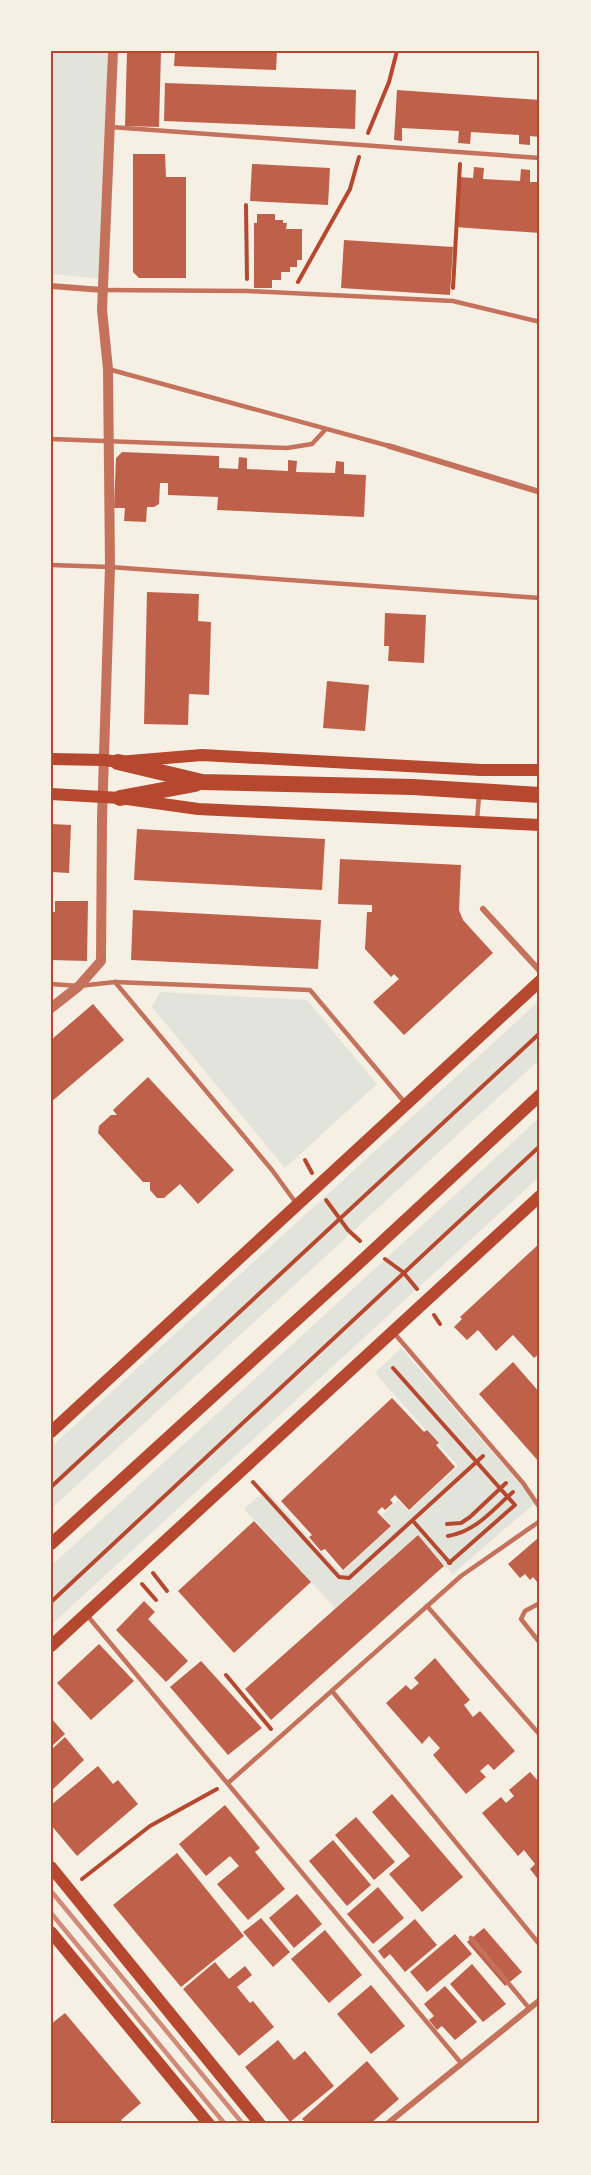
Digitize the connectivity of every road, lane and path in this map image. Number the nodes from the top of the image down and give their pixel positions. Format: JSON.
{"nodes":[{"id":1,"x":114,"y":51,"type":"edge"},
{"id":2,"x":397,"y":51,"type":"edge"},
{"id":3,"x":111,"y":127,"type":"junction"},
{"id":4,"x":363,"y":146,"type":"junction"},
{"id":5,"x":461,"y":153,"type":"junction"},
{"id":6,"x":540,"y":158,"type":"edge"},
{"id":7,"x":246,"y":205,"type":"dead end"},
{"id":8,"x":51,"y":286,"type":"edge"},
{"id":9,"x":102,"y":290,"type":"junction"},
{"id":10,"x":247,"y":291,"type":"junction"},
{"id":11,"x":292,"y":293,"type":"junction"},
{"id":12,"x":453,"y":301,"type":"junction"},
{"id":13,"x":540,"y":322,"type":"edge"},
{"id":14,"x":108,"y":369,"type":"junction"},
{"id":15,"x":325,"y":430,"type":"junction"},
{"id":16,"x":51,"y":440,"type":"edge"},
{"id":17,"x":109,"y":442,"type":"junction"},
{"id":18,"x":389,"y":446,"type":"joint"},
{"id":19,"x":540,"y":492,"type":"edge"},
{"id":20,"x":51,"y":565,"type":"edge"},
{"id":21,"x":110,"y":567,"type":"junction"},
{"id":22,"x":540,"y":598,"type":"edge"},
{"id":23,"x":51,"y":759,"type":"edge"},
{"id":24,"x":111,"y":761,"type":"junction"},
{"id":25,"x":540,"y":770,"type":"edge"},
{"id":26,"x":201,"y":782,"type":"junction"},
{"id":27,"x":480,"y":784,"type":"dead end"},
{"id":28,"x":51,"y":795,"type":"edge"},
{"id":29,"x":540,"y":795,"type":"edge"},
{"id":30,"x":112,"y":797,"type":"junction"},
{"id":31,"x":477,"y":823,"type":"junction"},
{"id":32,"x":540,"y":825,"type":"edge"},
{"id":33,"x":483,"y":909,"type":"dead end"},
{"id":34,"x":540,"y":971,"type":"edge"},
{"id":35,"x":540,"y":981,"type":"edge"},
{"id":36,"x":115,"y":982,"type":"junction"},
{"id":37,"x":51,"y":984,"type":"edge"},
{"id":38,"x":79,"y":986,"type":"junction"},
{"id":39,"x":51,"y":1008,"type":"edge"},
{"id":40,"x":540,"y":1033,"type":"edge"},
{"id":41,"x":540,"y":1095,"type":"edge"},
{"id":42,"x":406,"y":1104,"type":"junction"},
{"id":43,"x":540,"y":1146,"type":"edge"},
{"id":44,"x":540,"y":1196,"type":"edge"},
{"id":45,"x":327,"y":1202,"type":"dead end"},
{"id":46,"x":297,"y":1205,"type":"junction"},
{"id":47,"x":340,"y":1219,"type":"junction"},
{"id":48,"x":348,"y":1230,"type":"dead end"},
{"id":49,"x":389,"y":1261,"type":"dead end"},
{"id":50,"x":403,"y":1272,"type":"junction"},
{"id":51,"x":414,"y":1283,"type":"dead end"},
{"id":52,"x":393,"y":1332,"type":"junction"},
{"id":53,"x":393,"y":1368,"type":"dead end"},
{"id":54,"x":51,"y":1432,"type":"edge"},
{"id":55,"x":493,"y":1447,"type":"junction"},
{"id":56,"x":477,"y":1462,"type":"junction"},
{"id":57,"x":242,"y":1471,"type":"junction"},
{"id":58,"x":516,"y":1474,"type":"junction"},
{"id":59,"x":523,"y":1483,"type":"junction"},
{"id":60,"x":51,"y":1487,"type":"edge"},
{"id":61,"x":500,"y":1489,"type":"junction"},
{"id":62,"x":507,"y":1497,"type":"junction"},
{"id":63,"x":540,"y":1508,"type":"edge"},
{"id":64,"x":413,"y":1521,"type":"junction"},
{"id":65,"x":540,"y":1521,"type":"edge"},
{"id":66,"x":447,"y":1524,"type":"dead end"},
{"id":67,"x":448,"y":1536,"type":"dead end"},
{"id":68,"x":51,"y":1544,"type":"edge"},
{"id":69,"x":144,"y":1561,"type":"junction"},
{"id":70,"x":449,"y":1563,"type":"junction"},
{"id":71,"x":461,"y":1576,"type":"junction"},
{"id":72,"x":167,"y":1591,"type":"dead end"},
{"id":73,"x":51,"y":1602,"type":"edge"},
{"id":74,"x":540,"y":1603,"type":"edge"},
{"id":75,"x":427,"y":1606,"type":"junction"},
{"id":76,"x":86,"y":1614,"type":"junction"},
{"id":77,"x":540,"y":1643,"type":"edge"},
{"id":78,"x":51,"y":1646,"type":"edge"},
{"id":79,"x":226,"y":1676,"type":"dead end"},
{"id":80,"x":332,"y":1691,"type":"junction"},
{"id":81,"x":540,"y":1735,"type":"edge"},
{"id":82,"x":279,"y":1738,"type":"junction"},
{"id":83,"x":228,"y":1783,"type":"junction"},
{"id":84,"x":51,"y":1867,"type":"edge"},
{"id":85,"x":69,"y":1889,"type":"junction"},
{"id":86,"x":51,"y":1932,"type":"edge"},
{"id":87,"x":471,"y":1938,"type":"dead end"},
{"id":88,"x":540,"y":1945,"type":"edge"},
{"id":89,"x":540,"y":2000,"type":"edge"},
{"id":90,"x":530,"y":2008,"type":"junction"},
{"id":91,"x":460,"y":2063,"type":"junction"},
{"id":92,"x":209,"y":2124,"type":"edge"},
{"id":93,"x":260,"y":2124,"type":"edge"},
{"id":94,"x":387,"y":2124,"type":"edge"}],
"edges":[{"from":1,"to":3,"type":"street"},
{"from":2,"to":4,"type":"path"},
{"from":3,"to":4,"type":"lane"},
{"from":3,"to":9,"type":"street"},
{"from":4,"to":5,"type":"lane"},
{"from":4,"to":11,"type":"path"},
{"from":5,"to":6,"type":"lane"},
{"from":5,"to":12,"type":"path"},
{"from":7,"to":10,"type":"path"},
{"from":8,"to":9,"type":"street"},
{"from":9,"to":10,"type":"lane"},
{"from":9,"to":14,"type":"street"},
{"from":10,"to":11,"type":"lane"},
{"from":11,"to":12,"type":"lane"},
{"from":12,"to":13,"type":"lane"},
{"from":14,"to":15,"type":"lane"},
{"from":14,"to":17,"type":"street"},
{"from":15,"to":17,"type":"lane"},
{"from":15,"to":18,"type":"lane"},
{"from":16,"to":17,"type":"lane"},
{"from":17,"to":21,"type":"street"},
{"from":18,"to":19,"type":"street"},
{"from":20,"to":21,"type":"lane"},
{"from":21,"to":22,"type":"lane"},
{"from":21,"to":24,"type":"street"},
{"from":23,"to":24,"type":"main road"},
{"from":24,"to":25,"type":"main road"},
{"from":24,"to":26,"type":"highway"},
{"from":24,"to":30,"type":"street"},
{"from":26,"to":29,"type":"highway"},
{"from":26,"to":30,"type":"highway"},
{"from":27,"to":31,"type":"lane"},
{"from":28,"to":30,"type":"main road"},
{"from":30,"to":31,"type":"main road"},
{"from":30,"to":38,"type":"street"},
{"from":31,"to":32,"type":"main road"},
{"from":33,"to":34,"type":"street"},
{"from":35,"to":42,"type":"main road"},
{"from":36,"to":38,"type":"lane"},
{"from":36,"to":42,"type":"lane"},
{"from":36,"to":46,"type":"lane"},
{"from":37,"to":38,"type":"lane"},
{"from":38,"to":39,"type":"street"},
{"from":40,"to":47,"type":"path"},
{"from":41,"to":68,"type":"main road"},
{"from":42,"to":46,"type":"main road"},
{"from":43,"to":50,"type":"path"},
{"from":44,"to":52,"type":"main road"},
{"from":45,"to":47,"type":"path"},
{"from":46,"to":54,"type":"main road"},
{"from":47,"to":48,"type":"path"},
{"from":47,"to":60,"type":"path"},
{"from":49,"to":50,"type":"path"},
{"from":50,"to":51,"type":"path"},
{"from":50,"to":73,"type":"path"},
{"from":52,"to":55,"type":"lane"},
{"from":52,"to":57,"type":"main road"},
{"from":53,"to":56,"type":"path"},
{"from":55,"to":56,"type":"path"},
{"from":55,"to":58,"type":"lane"},
{"from":56,"to":61,"type":"path"},
{"from":56,"to":64,"type":"path"},
{"from":57,"to":64,"type":"path"},
{"from":57,"to":69,"type":"main road"},
{"from":58,"to":59,"type":"lane"},
{"from":58,"to":61,"type":"path"},
{"from":59,"to":62,"type":"path"},
{"from":59,"to":63,"type":"lane"},
{"from":61,"to":62,"type":"path"},
{"from":61,"to":66,"type":"path"},
{"from":62,"to":67,"type":"path"},
{"from":62,"to":70,"type":"path"},
{"from":64,"to":70,"type":"path"},
{"from":65,"to":71,"type":"lane"},
{"from":69,"to":72,"type":"path"},
{"from":69,"to":76,"type":"main road"},
{"from":70,"to":71,"type":"path"},
{"from":71,"to":75,"type":"lane"},
{"from":74,"to":77,"type":"lane"},
{"from":75,"to":80,"type":"lane"},
{"from":75,"to":81,"type":"lane"},
{"from":76,"to":78,"type":"main road"},
{"from":76,"to":83,"type":"lane"},
{"from":79,"to":82,"type":"path"},
{"from":80,"to":82,"type":"lane"},
{"from":80,"to":88,"type":"lane"},
{"from":82,"to":83,"type":"lane"},
{"from":83,"to":85,"type":"path"},
{"from":83,"to":91,"type":"lane"},
{"from":84,"to":85,"type":"main road"},
{"from":85,"to":93,"type":"main road"},
{"from":86,"to":92,"type":"main road"},
{"from":87,"to":90,"type":"lane"},
{"from":89,"to":90,"type":"street"},
{"from":90,"to":91,"type":"street"},
{"from":91,"to":94,"type":"street"}]}
